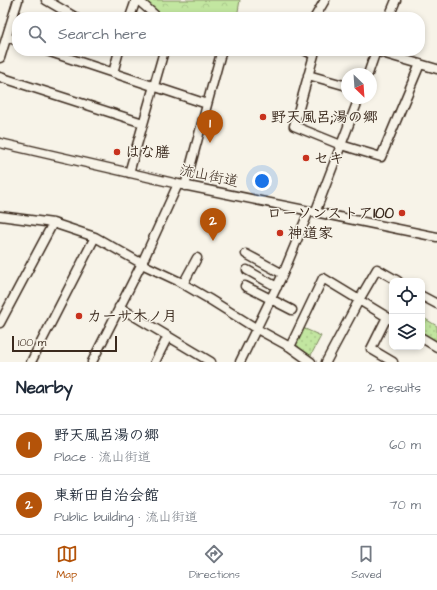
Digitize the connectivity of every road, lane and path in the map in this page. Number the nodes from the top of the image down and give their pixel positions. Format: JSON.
{"nodes":[{"id":1,"x":18,"y":0,"type":"edge"},
{"id":2,"x":46,"y":0,"type":"edge"},
{"id":3,"x":137,"y":0,"type":"edge"},
{"id":4,"x":325,"y":0,"type":"edge"},
{"id":5,"x":396,"y":0,"type":"edge"},
{"id":6,"x":14,"y":12,"type":"edge"},
{"id":7,"x":66,"y":12,"type":"edge"},
{"id":8,"x":132,"y":12,"type":"edge"},
{"id":9,"x":151,"y":12,"type":"edge"},
{"id":10,"x":318,"y":12,"type":"edge"},
{"id":11,"x":391,"y":12,"type":"edge"},
{"id":12,"x":12,"y":20,"type":"edge"},
{"id":13,"x":7,"y":37,"type":"junction"},
{"id":14,"x":12,"y":39,"type":"edge"},
{"id":15,"x":62,"y":56,"type":"edge"},
{"id":16,"x":118,"y":56,"type":"edge"},
{"id":17,"x":163,"y":56,"type":"edge"},
{"id":18,"x":219,"y":56,"type":"edge"},
{"id":19,"x":314,"y":56,"type":"edge"},
{"id":20,"x":374,"y":56,"type":"edge"},
{"id":21,"x":393,"y":56,"type":"edge"},
{"id":22,"x":0,"y":58,"type":"edge"},
{"id":23,"x":420,"y":64,"type":"junction"},
{"id":24,"x":370,"y":68,"type":"edge"},
{"id":25,"x":437,"y":68,"type":"edge"},
{"id":26,"x":113,"y":73,"type":"junction"},
{"id":27,"x":308,"y":75,"type":"junction"},
{"id":28,"x":0,"y":78,"type":"edge"},
{"id":29,"x":341,"y":84,"type":"edge"},
{"id":30,"x":154,"y":86,"type":"junction"},
{"id":31,"x":207,"y":104,"type":"junction"},
{"id":32,"x":357,"y":104,"type":"edge"},
{"id":33,"x":143,"y":123,"type":"junction"},
{"id":34,"x":0,"y":143,"type":"edge"},
{"id":35,"x":341,"y":145,"type":"junction"},
{"id":36,"x":129,"y":173,"type":"junction"},
{"id":37,"x":182,"y":185,"type":"junction"},
{"id":38,"x":312,"y":212,"type":"junction"},
{"id":39,"x":1,"y":218,"type":"edge"},
{"id":40,"x":52,"y":223,"type":"junction"},
{"id":41,"x":95,"y":237,"type":"junction"},
{"id":42,"x":437,"y":237,"type":"edge"},
{"id":43,"x":246,"y":254,"type":"dead end"},
{"id":44,"x":197,"y":258,"type":"dead end"},
{"id":45,"x":142,"y":263,"type":"junction"},
{"id":46,"x":247,"y":270,"type":"dead end"},
{"id":47,"x":283,"y":274,"type":"junction"},
{"id":48,"x":393,"y":278,"type":"edge"},
{"id":49,"x":183,"y":284,"type":"junction"},
{"id":50,"x":246,"y":286,"type":"dead end"},
{"id":51,"x":277,"y":287,"type":"junction"},
{"id":52,"x":425,"y":298,"type":"edge"},
{"id":53,"x":271,"y":299,"type":"junction"},
{"id":54,"x":359,"y":300,"type":"junction"},
{"id":55,"x":437,"y":304,"type":"edge"},
{"id":56,"x":119,"y":307,"type":"junction"},
{"id":57,"x":292,"y":310,"type":"dead end"},
{"id":58,"x":389,"y":319,"type":"edge"},
{"id":59,"x":0,"y":323,"type":"edge"},
{"id":60,"x":257,"y":329,"type":"junction"},
{"id":61,"x":168,"y":336,"type":"junction"},
{"id":62,"x":425,"y":340,"type":"edge"},
{"id":63,"x":290,"y":347,"type":"junction"},
{"id":64,"x":437,"y":347,"type":"edge"},
{"id":65,"x":199,"y":359,"type":"edge"},
{"id":66,"x":31,"y":362,"type":"edge"},
{"id":67,"x":92,"y":362,"type":"edge"},
{"id":68,"x":155,"y":362,"type":"edge"},
{"id":69,"x":211,"y":362,"type":"edge"},
{"id":70,"x":240,"y":362,"type":"edge"},
{"id":71,"x":311,"y":362,"type":"edge"},
{"id":72,"x":326,"y":362,"type":"edge"},
{"id":73,"x":393,"y":362,"type":"edge"}],
"edges":[{"from":1,"to":6,"type":"street"},
{"from":2,"to":7,"type":"street"},
{"from":3,"to":8,"type":"street"},
{"from":3,"to":9,"type":"street"},
{"from":4,"to":10,"type":"street"},
{"from":5,"to":11,"type":"street"},
{"from":12,"to":13,"type":"street"},
{"from":13,"to":14,"type":"street"},
{"from":13,"to":22,"type":"street"},
{"from":15,"to":26,"type":"street"},
{"from":16,"to":26,"type":"street"},
{"from":17,"to":30,"type":"street"},
{"from":18,"to":31,"type":"street"},
{"from":19,"to":27,"type":"street"},
{"from":20,"to":24,"type":"street"},
{"from":21,"to":23,"type":"street"},
{"from":23,"to":25,"type":"street"},
{"from":23,"to":35,"type":"street"},
{"from":26,"to":30,"type":"street"},
{"from":27,"to":29,"type":"street"},
{"from":27,"to":35,"type":"street"},
{"from":28,"to":33,"type":"street"},
{"from":30,"to":31,"type":"street"},
{"from":30,"to":33,"type":"street"},
{"from":31,"to":37,"type":"street"},
{"from":32,"to":35,"type":"street"},
{"from":33,"to":36,"type":"street"},
{"from":34,"to":36,"type":"street","name":"流山街道"},
{"from":35,"to":38,"type":"street"},
{"from":36,"to":37,"type":"street","name":"流山街道"},
{"from":37,"to":38,"type":"street","name":"流山街道"},
{"from":37,"to":45,"type":"street"},
{"from":38,"to":42,"type":"street","name":"流山街道"},
{"from":38,"to":47,"type":"street"},
{"from":39,"to":40,"type":"street"},
{"from":40,"to":41,"type":"street"},
{"from":40,"to":59,"type":"street"},
{"from":41,"to":45,"type":"street"},
{"from":41,"to":66,"type":"street"},
{"from":43,"to":47,"type":"street"},
{"from":44,"to":49,"type":"street"},
{"from":45,"to":49,"type":"street"},
{"from":45,"to":56,"type":"street"},
{"from":46,"to":51,"type":"street"},
{"from":47,"to":51,"type":"street"},
{"from":48,"to":54,"type":"street"},
{"from":49,"to":60,"type":"street"},
{"from":50,"to":53,"type":"street"},
{"from":51,"to":53,"type":"street"},
{"from":52,"to":55,"type":"street"},
{"from":53,"to":57,"type":"street"},
{"from":53,"to":60,"type":"street"},
{"from":54,"to":58,"type":"street"},
{"from":54,"to":63,"type":"street"},
{"from":54,"to":72,"type":"street"},
{"from":56,"to":61,"type":"street"},
{"from":56,"to":67,"type":"street"},
{"from":58,"to":73,"type":"street"},
{"from":60,"to":63,"type":"street"},
{"from":60,"to":70,"type":"street"},
{"from":61,"to":65,"type":"street"},
{"from":61,"to":68,"type":"street"},
{"from":62,"to":64,"type":"street"},
{"from":63,"to":71,"type":"street"},
{"from":65,"to":69,"type":"street"}]}
